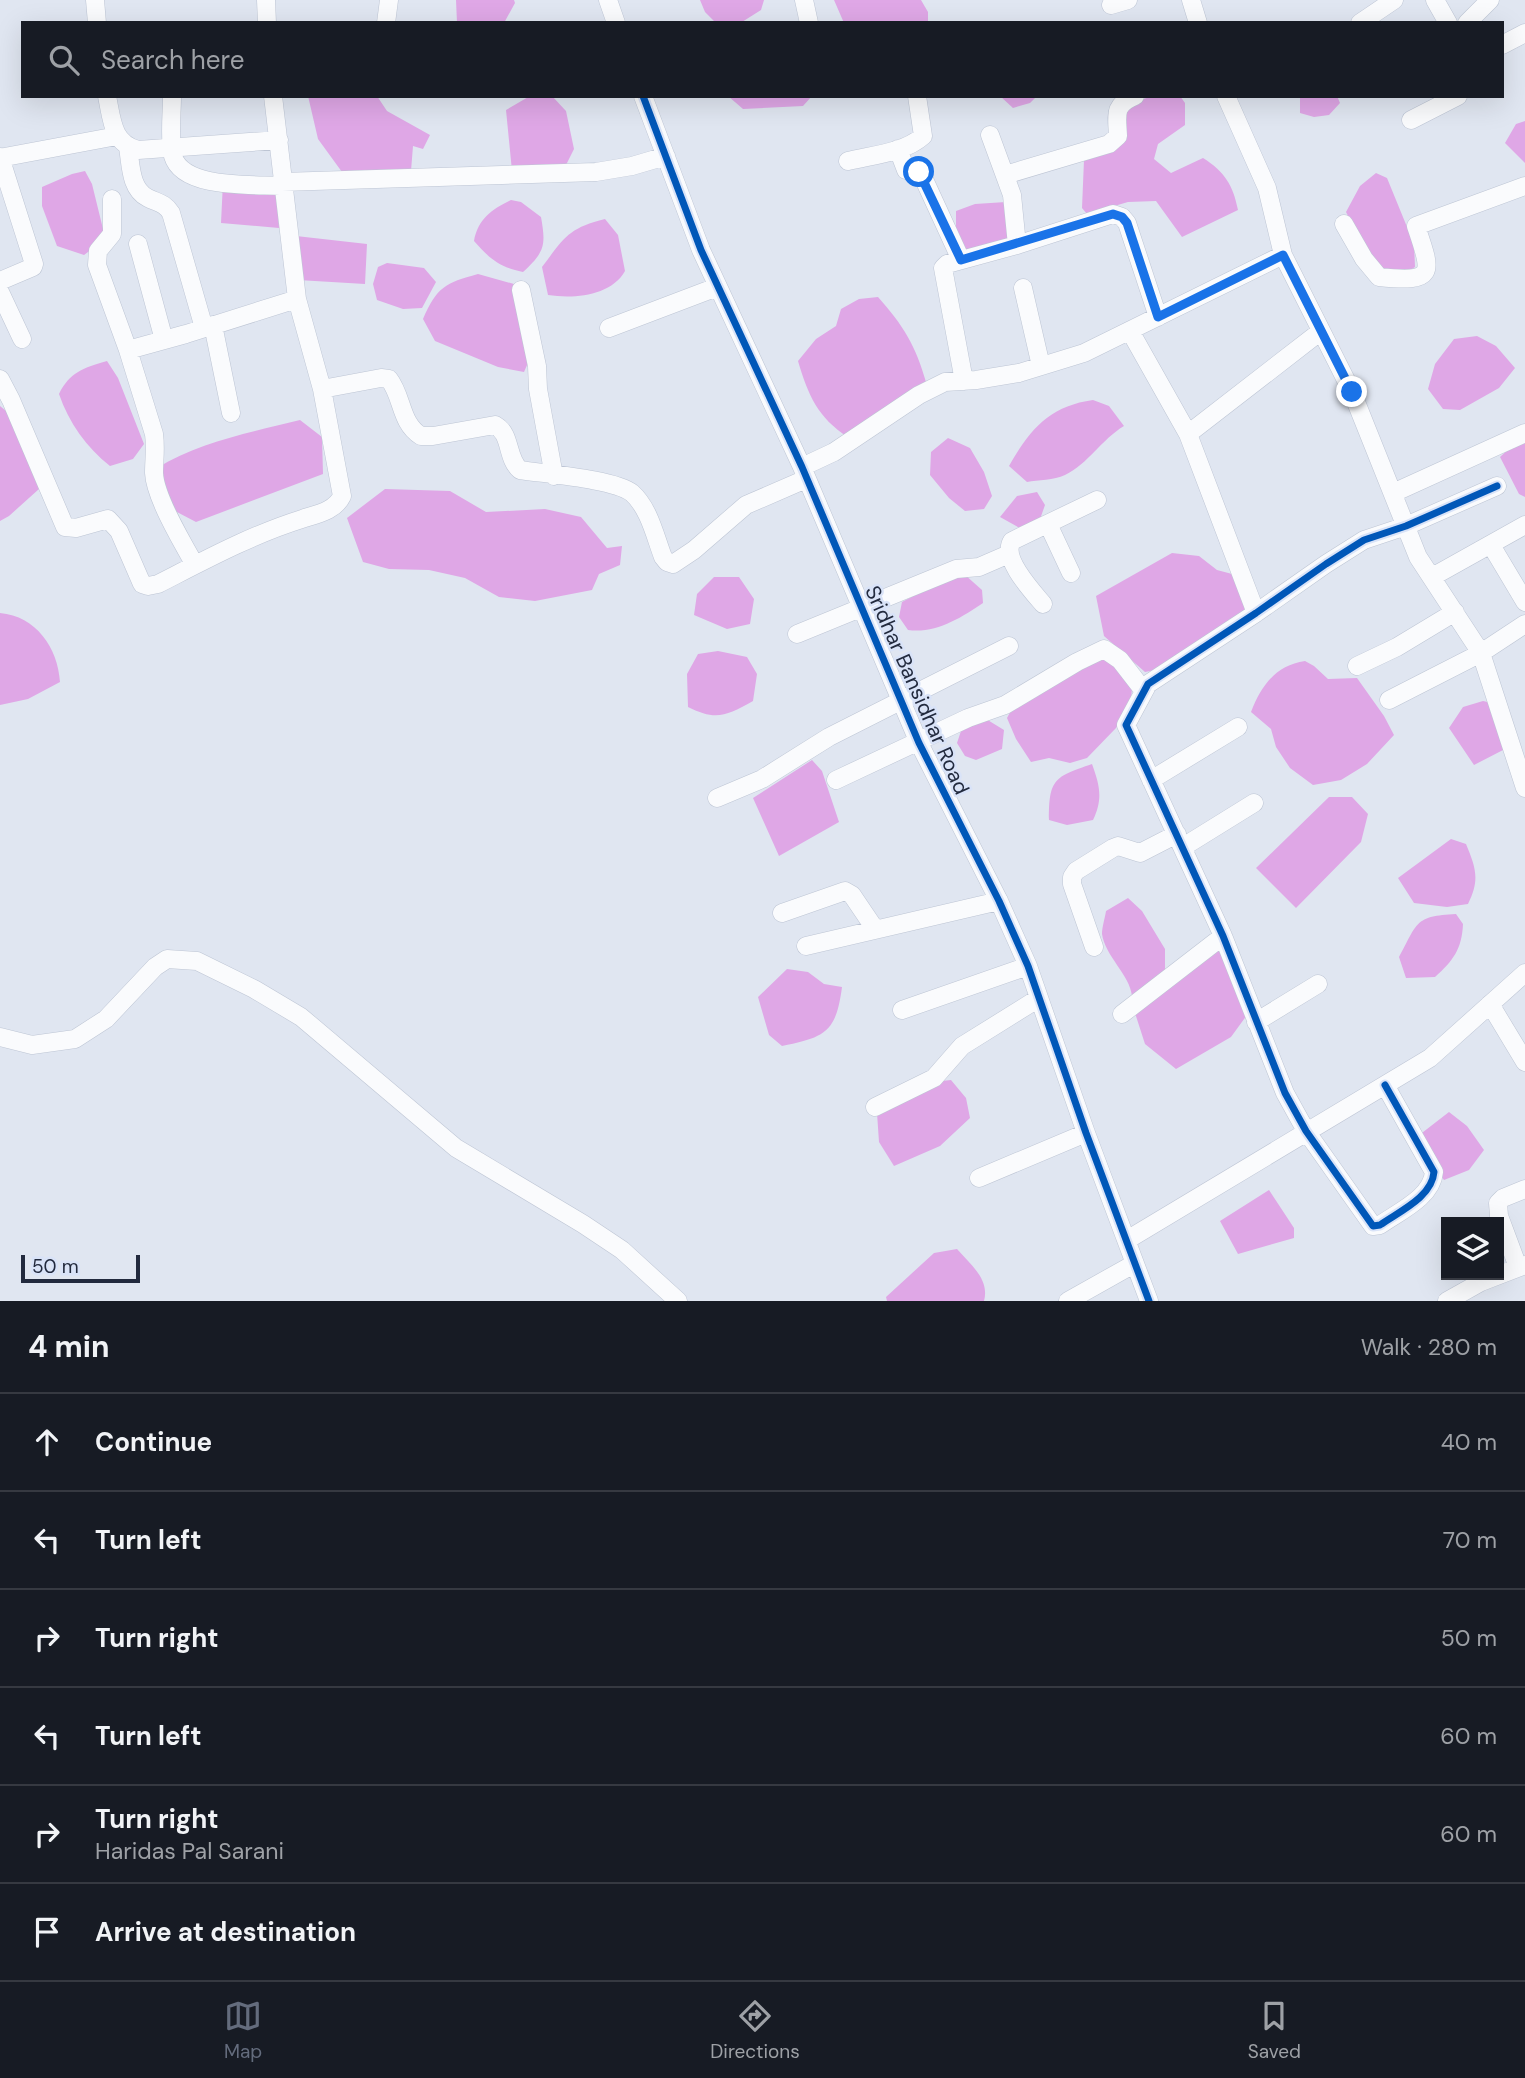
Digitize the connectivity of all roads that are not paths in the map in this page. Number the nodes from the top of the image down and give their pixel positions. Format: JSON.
{"nodes":[{"id":1,"x":95,"y":0,"type":"edge"},
{"id":2,"x":266,"y":0,"type":"edge"},
{"id":3,"x":388,"y":0,"type":"edge"},
{"id":4,"x":608,"y":0,"type":"edge"},
{"id":5,"x":804,"y":0,"type":"edge"},
{"id":6,"x":1191,"y":0,"type":"edge"},
{"id":7,"x":1394,"y":0,"type":"edge"},
{"id":8,"x":1436,"y":0,"type":"edge"},
{"id":9,"x":1490,"y":0,"type":"edge"},
{"id":10,"x":97,"y":21,"type":"edge"},
{"id":11,"x":267,"y":21,"type":"edge"},
{"id":12,"x":386,"y":21,"type":"edge"},
{"id":13,"x":615,"y":21,"type":"edge"},
{"id":14,"x":809,"y":21,"type":"edge"},
{"id":15,"x":1197,"y":21,"type":"edge"},
{"id":16,"x":1363,"y":21,"type":"edge"},
{"id":17,"x":1447,"y":21,"type":"edge"},
{"id":18,"x":1469,"y":21,"type":"edge"},
{"id":19,"x":1525,"y":33,"type":"edge"},
{"id":20,"x":1504,"y":44,"type":"edge"},
{"id":21,"x":108,"y":98,"type":"edge"},
{"id":22,"x":172,"y":98,"type":"edge"},
{"id":23,"x":273,"y":98,"type":"edge"},
{"id":24,"x":644,"y":98,"type":"edge"},
{"id":25,"x":917,"y":98,"type":"edge"},
{"id":26,"x":1132,"y":98,"type":"edge"},
{"id":27,"x":1227,"y":98,"type":"edge"},
{"id":28,"x":1454,"y":98,"type":"edge"},
{"id":29,"x":1412,"y":120,"type":"dead end"},
{"id":30,"x":990,"y":135,"type":"dead end"},
{"id":31,"x":279,"y":140,"type":"junction"},
{"id":32,"x":123,"y":142,"type":"junction"},
{"id":33,"x":173,"y":148,"type":"junction"},
{"id":34,"x":898,"y":149,"type":"junction"},
{"id":35,"x":666,"y":156,"type":"junction"},
{"id":36,"x":0,"y":158,"type":"edge"},
{"id":37,"x":848,"y":161,"type":"dead end"},
{"id":38,"x":1005,"y":175,"type":"junction"},
{"id":39,"x":282,"y":184,"type":"junction"},
{"id":40,"x":1525,"y":186,"type":"edge"},
{"id":41,"x":112,"y":199,"type":"dead end"},
{"id":42,"x":1344,"y":224,"type":"dead end"},
{"id":43,"x":138,"y":244,"type":"dead end"},
{"id":44,"x":1017,"y":245,"type":"junction"},
{"id":45,"x":1283,"y":255,"type":"junction"},
{"id":46,"x":961,"y":260,"type":"junction"},
{"id":47,"x":0,"y":281,"type":"edge"},
{"id":48,"x":717,"y":287,"type":"junction"},
{"id":49,"x":1023,"y":288,"type":"dead end"},
{"id":50,"x":521,"y":290,"type":"dead end"},
{"id":51,"x":0,"y":292,"type":"edge"},
{"id":52,"x":297,"y":299,"type":"junction"},
{"id":53,"x":1158,"y":317,"type":"junction"},
{"id":54,"x":208,"y":327,"type":"junction"},
{"id":55,"x":609,"y":328,"type":"dead end"},
{"id":56,"x":1129,"y":331,"type":"junction"},
{"id":57,"x":1321,"y":331,"type":"junction"},
{"id":58,"x":22,"y":339,"type":"dead end"},
{"id":59,"x":164,"y":341,"type":"junction"},
{"id":60,"x":128,"y":350,"type":"junction"},
{"id":61,"x":1041,"y":366,"type":"junction"},
{"id":62,"x":0,"y":379,"type":"edge"},
{"id":63,"x":964,"y":381,"type":"junction"},
{"id":64,"x":322,"y":389,"type":"junction"},
{"id":65,"x":231,"y":413,"type":"dead end"},
{"id":66,"x":1525,"y":433,"type":"edge"},
{"id":67,"x":1188,"y":434,"type":"junction"},
{"id":68,"x":804,"y":473,"type":"junction"},
{"id":69,"x":554,"y":476,"type":"junction"},
{"id":70,"x":1497,"y":486,"type":"dead end"},
{"id":71,"x":1393,"y":493,"type":"junction"},
{"id":72,"x":1097,"y":500,"type":"dead end"},
{"id":73,"x":1048,"y":524,"type":"junction"},
{"id":74,"x":1525,"y":525,"type":"edge"},
{"id":75,"x":1406,"y":526,"type":"junction"},
{"id":76,"x":1491,"y":545,"type":"junction"},
{"id":77,"x":1009,"y":554,"type":"junction"},
{"id":78,"x":195,"y":565,"type":"junction"},
{"id":79,"x":1071,"y":573,"type":"dead end"},
{"id":80,"x":1432,"y":577,"type":"junction"},
{"id":81,"x":1525,"y":602,"type":"edge"},
{"id":82,"x":1043,"y":604,"type":"dead end"},
{"id":83,"x":862,"y":606,"type":"junction"},
{"id":84,"x":1455,"y":612,"type":"junction"},
{"id":85,"x":1256,"y":614,"type":"junction"},
{"id":86,"x":1525,"y":624,"type":"edge"},
{"id":87,"x":797,"y":634,"type":"dead end"},
{"id":88,"x":1009,"y":646,"type":"dead end"},
{"id":89,"x":1481,"y":653,"type":"junction"},
{"id":90,"x":1357,"y":666,"type":"dead end"},
{"id":91,"x":1144,"y":691,"type":"junction"},
{"id":92,"x":1388,"y":700,"type":"dead end"},
{"id":93,"x":901,"y":702,"type":"junction"},
{"id":94,"x":1238,"y":727,"type":"dead end"},
{"id":95,"x":919,"y":743,"type":"junction"},
{"id":96,"x":1151,"y":779,"type":"junction"},
{"id":97,"x":836,"y":780,"type":"dead end"},
{"id":98,"x":1525,"y":788,"type":"edge"},
{"id":99,"x":717,"y":798,"type":"dead end"},
{"id":100,"x":1254,"y":803,"type":"dead end"},
{"id":101,"x":1180,"y":841,"type":"junction"},
{"id":102,"x":999,"y":901,"type":"junction"},
{"id":103,"x":782,"y":913,"type":"dead end"},
{"id":104,"x":875,"y":929,"type":"junction"},
{"id":105,"x":1223,"y":936,"type":"junction"},
{"id":106,"x":806,"y":946,"type":"dead end"},
{"id":107,"x":1094,"y":947,"type":"dead end"},
{"id":108,"x":1028,"y":966,"type":"junction"},
{"id":109,"x":1525,"y":973,"type":"edge"},
{"id":110,"x":1318,"y":984,"type":"dead end"},
{"id":111,"x":1040,"y":998,"type":"junction"},
{"id":112,"x":1490,"y":1004,"type":"junction"},
{"id":113,"x":902,"y":1010,"type":"dead end"},
{"id":114,"x":1122,"y":1014,"type":"dead end"},
{"id":115,"x":1255,"y":1023,"type":"junction"},
{"id":116,"x":0,"y":1037,"type":"edge"},
{"id":117,"x":1525,"y":1062,"type":"edge"},
{"id":118,"x":1385,"y":1085,"type":"junction"},
{"id":119,"x":875,"y":1107,"type":"dead end"},
{"id":120,"x":1307,"y":1131,"type":"junction"},
{"id":121,"x":1086,"y":1133,"type":"junction"},
{"id":122,"x":979,"y":1178,"type":"dead end"},
{"id":123,"x":1525,"y":1189,"type":"edge"},
{"id":124,"x":1127,"y":1240,"type":"junction"},
{"id":125,"x":1134,"y":1264,"type":"junction"},
{"id":126,"x":1522,"y":1266,"type":"edge"},
{"id":127,"x":678,"y":1301,"type":"edge"},
{"id":128,"x":1068,"y":1301,"type":"edge"},
{"id":129,"x":1149,"y":1301,"type":"edge"},
{"id":130,"x":1447,"y":1301,"type":"edge"}],
"edges":[{"from":1,"to":10,"type":"street"},
{"from":2,"to":11,"type":"street"},
{"from":3,"to":12,"type":"street"},
{"from":4,"to":13,"type":"street"},
{"from":5,"to":14,"type":"street"},
{"from":6,"to":15,"type":"street"},
{"from":7,"to":16,"type":"street"},
{"from":8,"to":17,"type":"street"},
{"from":9,"to":18,"type":"street"},
{"from":19,"to":20,"type":"street"},
{"from":21,"to":32,"type":"street"},
{"from":22,"to":33,"type":"street"},
{"from":23,"to":31,"type":"street"},
{"from":24,"to":35,"type":"street","name":"Sridhar Bansidhar Road"},
{"from":25,"to":34,"type":"street"},
{"from":26,"to":38,"type":"street"},
{"from":27,"to":45,"type":"street"},
{"from":28,"to":29,"type":"street"},
{"from":30,"to":38,"type":"street"},
{"from":31,"to":33,"type":"street"},
{"from":31,"to":39,"type":"street"},
{"from":32,"to":33,"type":"street"},
{"from":32,"to":36,"type":"street"},
{"from":32,"to":54,"type":"street"},
{"from":33,"to":39,"type":"street"},
{"from":34,"to":37,"type":"street"},
{"from":34,"to":46,"type":"street"},
{"from":35,"to":39,"type":"street"},
{"from":35,"to":48,"type":"street","name":"Sridhar Bansidhar Road"},
{"from":36,"to":47,"type":"street"},
{"from":38,"to":44,"type":"street"},
{"from":39,"to":52,"type":"street"},
{"from":40,"to":42,"type":"street"},
{"from":41,"to":60,"type":"street"},
{"from":43,"to":59,"type":"street"},
{"from":44,"to":46,"type":"street"},
{"from":44,"to":53,"type":"street"},
{"from":45,"to":53,"type":"street"},
{"from":45,"to":57,"type":"street"},
{"from":46,"to":63,"type":"street"},
{"from":48,"to":55,"type":"street"},
{"from":48,"to":68,"type":"street","name":"Sridhar Bansidhar Road"},
{"from":49,"to":61,"type":"street"},
{"from":50,"to":69,"type":"street"},
{"from":51,"to":58,"type":"street"},
{"from":52,"to":54,"type":"street"},
{"from":52,"to":64,"type":"street"},
{"from":53,"to":56,"type":"street"},
{"from":54,"to":59,"type":"street"},
{"from":54,"to":65,"type":"street"},
{"from":56,"to":61,"type":"street"},
{"from":56,"to":67,"type":"street"},
{"from":57,"to":67,"type":"street"},
{"from":57,"to":71,"type":"street"},
{"from":59,"to":60,"type":"street"},
{"from":60,"to":78,"type":"street"},
{"from":61,"to":63,"type":"street"},
{"from":62,"to":78,"type":"street"},
{"from":63,"to":68,"type":"street"},
{"from":64,"to":69,"type":"street"},
{"from":64,"to":78,"type":"street"},
{"from":66,"to":71,"type":"street"},
{"from":67,"to":85,"type":"street"},
{"from":68,"to":69,"type":"street"},
{"from":68,"to":83,"type":"street","name":"Sridhar Bansidhar Road"},
{"from":70,"to":75,"type":"street"},
{"from":71,"to":75,"type":"street"},
{"from":72,"to":73,"type":"street"},
{"from":73,"to":77,"type":"street"},
{"from":73,"to":79,"type":"street"},
{"from":74,"to":76,"type":"street"},
{"from":75,"to":80,"type":"street"},
{"from":75,"to":85,"type":"street"},
{"from":76,"to":80,"type":"street"},
{"from":76,"to":81,"type":"street"},
{"from":77,"to":82,"type":"street"},
{"from":77,"to":83,"type":"street"},
{"from":80,"to":84,"type":"street"},
{"from":83,"to":87,"type":"street"},
{"from":83,"to":93,"type":"street","name":"Sridhar Bansidhar Road"},
{"from":84,"to":89,"type":"street"},
{"from":84,"to":90,"type":"street"},
{"from":85,"to":91,"type":"street"},
{"from":86,"to":89,"type":"street"},
{"from":88,"to":93,"type":"street"},
{"from":89,"to":92,"type":"street"},
{"from":89,"to":98,"type":"street"},
{"from":91,"to":95,"type":"street"},
{"from":91,"to":96,"type":"street"},
{"from":93,"to":95,"type":"street","name":"Sridhar Bansidhar Road"},
{"from":93,"to":99,"type":"street"},
{"from":94,"to":96,"type":"street"},
{"from":95,"to":97,"type":"street"},
{"from":95,"to":102,"type":"street","name":"Sridhar Bansidhar Road"},
{"from":96,"to":101,"type":"street"},
{"from":100,"to":101,"type":"street"},
{"from":101,"to":105,"type":"street"},
{"from":101,"to":107,"type":"street"},
{"from":102,"to":104,"type":"street"},
{"from":102,"to":108,"type":"street","name":"Sridhar Bansidhar Road"},
{"from":103,"to":104,"type":"street"},
{"from":104,"to":106,"type":"street"},
{"from":105,"to":114,"type":"street"},
{"from":105,"to":115,"type":"street"},
{"from":108,"to":111,"type":"street","name":"Sridhar Bansidhar Road"},
{"from":108,"to":113,"type":"street"},
{"from":109,"to":112,"type":"street"},
{"from":110,"to":115,"type":"street"},
{"from":111,"to":119,"type":"street"},
{"from":111,"to":121,"type":"street","name":"Sridhar Bansidhar Road"},
{"from":112,"to":117,"type":"street"},
{"from":112,"to":118,"type":"street"},
{"from":115,"to":120,"type":"street"},
{"from":116,"to":127,"type":"street"},
{"from":118,"to":120,"type":"street"},
{"from":118,"to":120,"type":"street"},
{"from":120,"to":124,"type":"street"},
{"from":121,"to":122,"type":"street"},
{"from":121,"to":124,"type":"street","name":"Sridhar Bansidhar Road"},
{"from":123,"to":126,"type":"street"},
{"from":124,"to":125,"type":"street","name":"Sridhar Bansidhar Road"},
{"from":125,"to":128,"type":"street"},
{"from":125,"to":129,"type":"street","name":"Sridhar Bansidhar Road"},
{"from":126,"to":130,"type":"street"}]}
